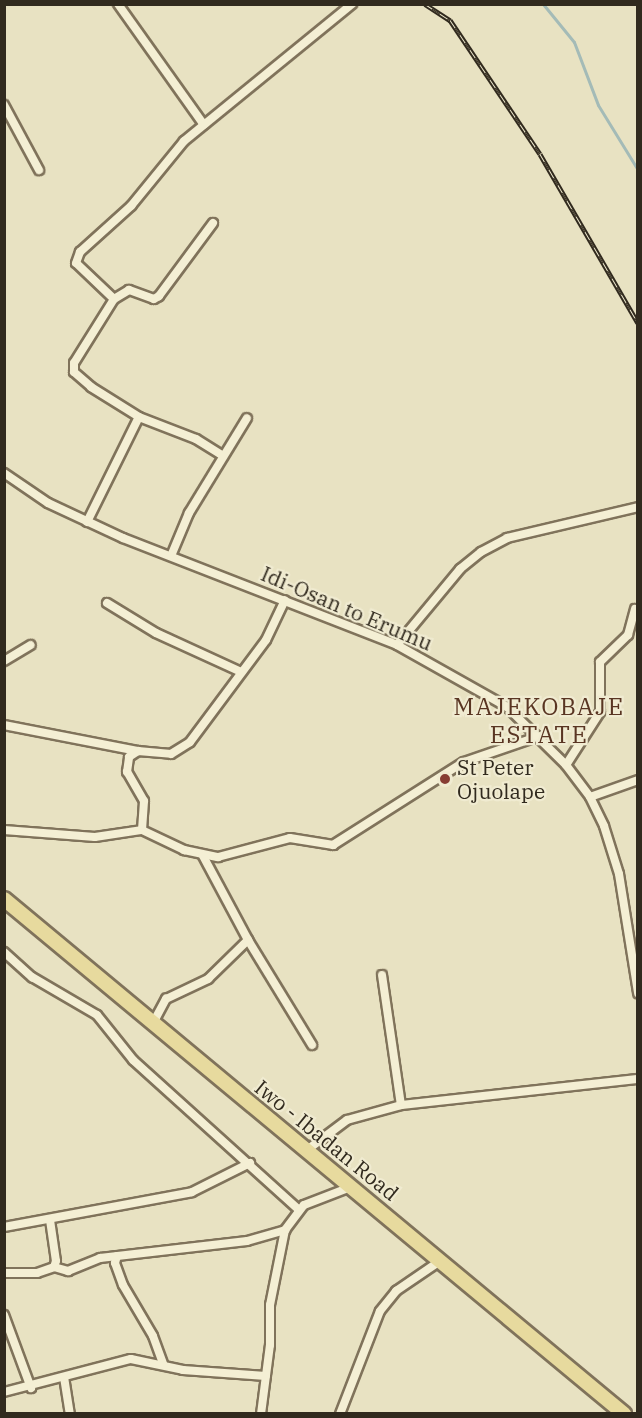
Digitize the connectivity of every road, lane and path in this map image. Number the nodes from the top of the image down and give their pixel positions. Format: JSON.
{"nodes":[{"id":1,"x":118,"y":4,"type":"edge"},
{"id":2,"x":352,"y":4,"type":"edge"},
{"id":3,"x":4,"y":105,"type":"edge"},
{"id":4,"x":204,"y":125,"type":"junction"},
{"id":5,"x":39,"y":170,"type":"dead end"},
{"id":6,"x":213,"y":223,"type":"dead end"},
{"id":7,"x":114,"y":299,"type":"junction"},
{"id":8,"x":139,"y":417,"type":"junction"},
{"id":9,"x":247,"y":418,"type":"dead end"},
{"id":10,"x":223,"y":456,"type":"junction"},
{"id":11,"x":4,"y":473,"type":"edge"},
{"id":12,"x":638,"y":507,"type":"edge"},
{"id":13,"x":87,"y":522,"type":"junction"},
{"id":14,"x":171,"y":556,"type":"junction"},
{"id":15,"x":285,"y":600,"type":"junction"},
{"id":16,"x":107,"y":603,"type":"dead end"},
{"id":17,"x":635,"y":609,"type":"dead end"},
{"id":18,"x":31,"y":645,"type":"dead end"},
{"id":19,"x":397,"y":645,"type":"junction"},
{"id":20,"x":4,"y":661,"type":"edge"},
{"id":21,"x":241,"y":672,"type":"junction"},
{"id":22,"x":4,"y":725,"type":"edge"},
{"id":23,"x":540,"y":736,"type":"junction"},
{"id":24,"x":138,"y":752,"type":"junction"},
{"id":25,"x":566,"y":765,"type":"junction"},
{"id":26,"x":638,"y":780,"type":"edge"},
{"id":27,"x":590,"y":797,"type":"junction"},
{"id":28,"x":4,"y":830,"type":"edge"},
{"id":29,"x":142,"y":830,"type":"junction"},
{"id":30,"x":203,"y":856,"type":"junction"},
{"id":31,"x":4,"y":899,"type":"edge"},
{"id":32,"x":248,"y":940,"type":"junction"},
{"id":33,"x":4,"y":952,"type":"edge"},
{"id":34,"x":382,"y":975,"type":"dead end"},
{"id":35,"x":638,"y":993,"type":"edge"},
{"id":36,"x":152,"y":1024,"type":"junction"},
{"id":37,"x":312,"y":1045,"type":"dead end"},
{"id":38,"x":638,"y":1079,"type":"edge"},
{"id":39,"x":401,"y":1105,"type":"junction"},
{"id":40,"x":307,"y":1150,"type":"junction"},
{"id":41,"x":250,"y":1163,"type":"junction"},
{"id":42,"x":351,"y":1187,"type":"junction"},
{"id":43,"x":298,"y":1209,"type":"junction"},
{"id":44,"x":50,"y":1220,"type":"junction"},
{"id":45,"x":4,"y":1227,"type":"edge"},
{"id":46,"x":285,"y":1230,"type":"junction"},
{"id":47,"x":117,"y":1256,"type":"junction"},
{"id":48,"x":440,"y":1261,"type":"junction"},
{"id":49,"x":54,"y":1267,"type":"junction"},
{"id":50,"x":4,"y":1273,"type":"edge"},
{"id":51,"x":4,"y":1315,"type":"edge"},
{"id":52,"x":163,"y":1364,"type":"junction"},
{"id":53,"x":266,"y":1376,"type":"junction"},
{"id":54,"x":64,"y":1377,"type":"junction"},
{"id":55,"x":31,"y":1388,"type":"junction"},
{"id":56,"x":4,"y":1392,"type":"edge"},
{"id":57,"x":70,"y":1413,"type":"edge"},
{"id":58,"x":261,"y":1413,"type":"edge"},
{"id":59,"x":340,"y":1413,"type":"edge"},
{"id":60,"x":624,"y":1413,"type":"edge"}],
"edges":[{"from":1,"to":4,"type":"street"},
{"from":2,"to":4,"type":"street"},
{"from":3,"to":5,"type":"street"},
{"from":4,"to":7,"type":"street"},
{"from":6,"to":7,"type":"street"},
{"from":7,"to":8,"type":"street"},
{"from":8,"to":10,"type":"street"},
{"from":8,"to":13,"type":"street"},
{"from":9,"to":10,"type":"street"},
{"from":10,"to":14,"type":"street"},
{"from":11,"to":13,"type":"street","name":"Idi-Osan to Erumu"},
{"from":12,"to":19,"type":"street"},
{"from":13,"to":14,"type":"street","name":"Idi-Osan to Erumu"},
{"from":14,"to":15,"type":"street","name":"Idi-Osan to Erumu"},
{"from":15,"to":19,"type":"street","name":"Idi-Osan to Erumu"},
{"from":15,"to":21,"type":"street"},
{"from":16,"to":21,"type":"street"},
{"from":17,"to":25,"type":"street"},
{"from":18,"to":20,"type":"street"},
{"from":19,"to":23,"type":"street","name":"Idi-Osan to Erumu"},
{"from":21,"to":24,"type":"street"},
{"from":22,"to":24,"type":"street"},
{"from":23,"to":25,"type":"street","name":"Idi-Osan to Erumu"},
{"from":23,"to":30,"type":"street"},
{"from":24,"to":29,"type":"street"},
{"from":25,"to":27,"type":"street","name":"Idi-Osan to Erumu"},
{"from":26,"to":27,"type":"street"},
{"from":27,"to":35,"type":"street","name":"Idi-Osan to Erumu"},
{"from":28,"to":29,"type":"street"},
{"from":29,"to":30,"type":"street"},
{"from":30,"to":32,"type":"street"},
{"from":31,"to":36,"type":"main road","name":"Iwo - Ibadan Road"},
{"from":32,"to":36,"type":"street"},
{"from":32,"to":37,"type":"street"},
{"from":33,"to":41,"type":"street"},
{"from":34,"to":39,"type":"street"},
{"from":36,"to":40,"type":"main road","name":"Iwo - Ibadan Road"},
{"from":38,"to":39,"type":"street"},
{"from":39,"to":40,"type":"street"},
{"from":40,"to":42,"type":"main road","name":"Iwo - Ibadan Road"},
{"from":41,"to":43,"type":"street"},
{"from":41,"to":44,"type":"street"},
{"from":42,"to":43,"type":"street"},
{"from":42,"to":48,"type":"main road","name":"Iwo - Ibadan Road"},
{"from":43,"to":46,"type":"street"},
{"from":44,"to":45,"type":"street"},
{"from":44,"to":49,"type":"street"},
{"from":46,"to":47,"type":"street"},
{"from":46,"to":53,"type":"street"},
{"from":47,"to":49,"type":"street"},
{"from":47,"to":52,"type":"street"},
{"from":48,"to":59,"type":"street"},
{"from":48,"to":60,"type":"main road","name":"Iwo - Ibadan Road"},
{"from":49,"to":50,"type":"street"},
{"from":51,"to":55,"type":"street"},
{"from":52,"to":53,"type":"street"},
{"from":52,"to":54,"type":"street"},
{"from":53,"to":58,"type":"street"},
{"from":54,"to":55,"type":"street"},
{"from":54,"to":57,"type":"street"},
{"from":55,"to":56,"type":"street"}]}
